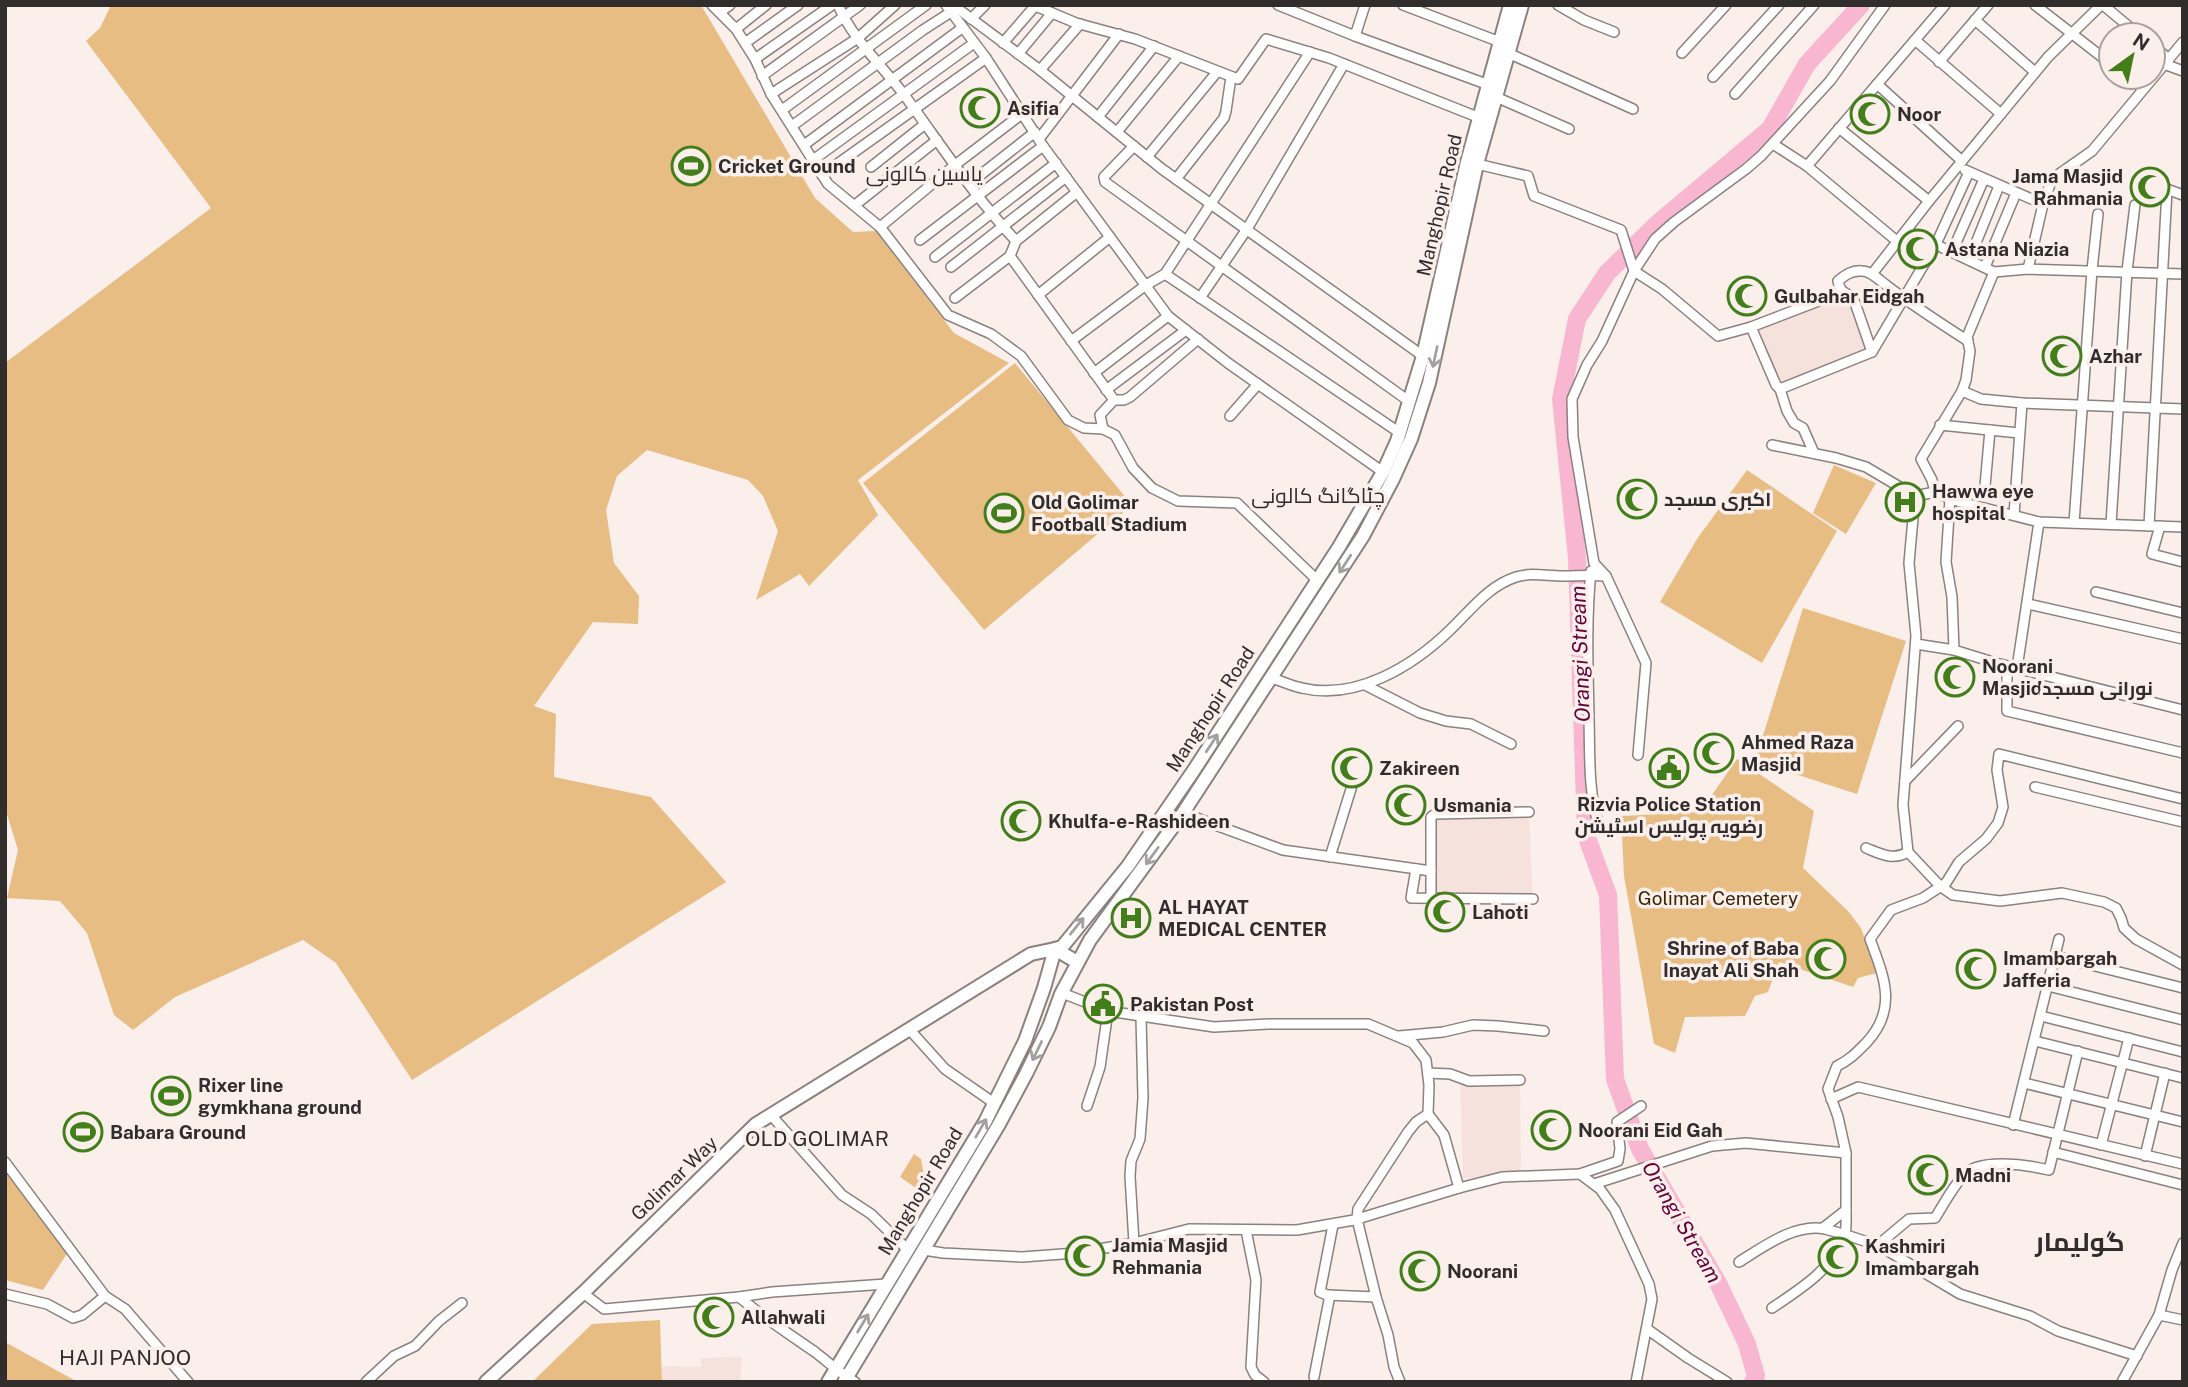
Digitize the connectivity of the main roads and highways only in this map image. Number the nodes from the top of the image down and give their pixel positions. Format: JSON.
{"nodes":[{"id":1,"x":1510,"y":5,"type":"edge"},
{"id":2,"x":1522,"y":5,"type":"edge"},
{"id":3,"x":1055,"y":949,"type":"junction"},
{"id":4,"x":1077,"y":962,"type":"junction"},
{"id":5,"x":849,"y":1380,"type":"edge"},
{"id":6,"x":486,"y":1382,"type":"edge"},
{"id":7,"x":828,"y":1382,"type":"edge"}],
"edges":[{"from":3,"to":1,"type":"main road","name":"Manghopir Road","one_way":true},
{"from":2,"to":4,"type":"main road","name":"Manghopir Road","one_way":true},
{"from":3,"to":4,"type":"main road"},
{"from":3,"to":6,"type":"main road","name":"Golimar Way"},
{"from":7,"to":3,"type":"main road","name":"Manghopir Road","one_way":true},
{"from":4,"to":5,"type":"main road","name":"Manghopir Road","one_way":true}]}
